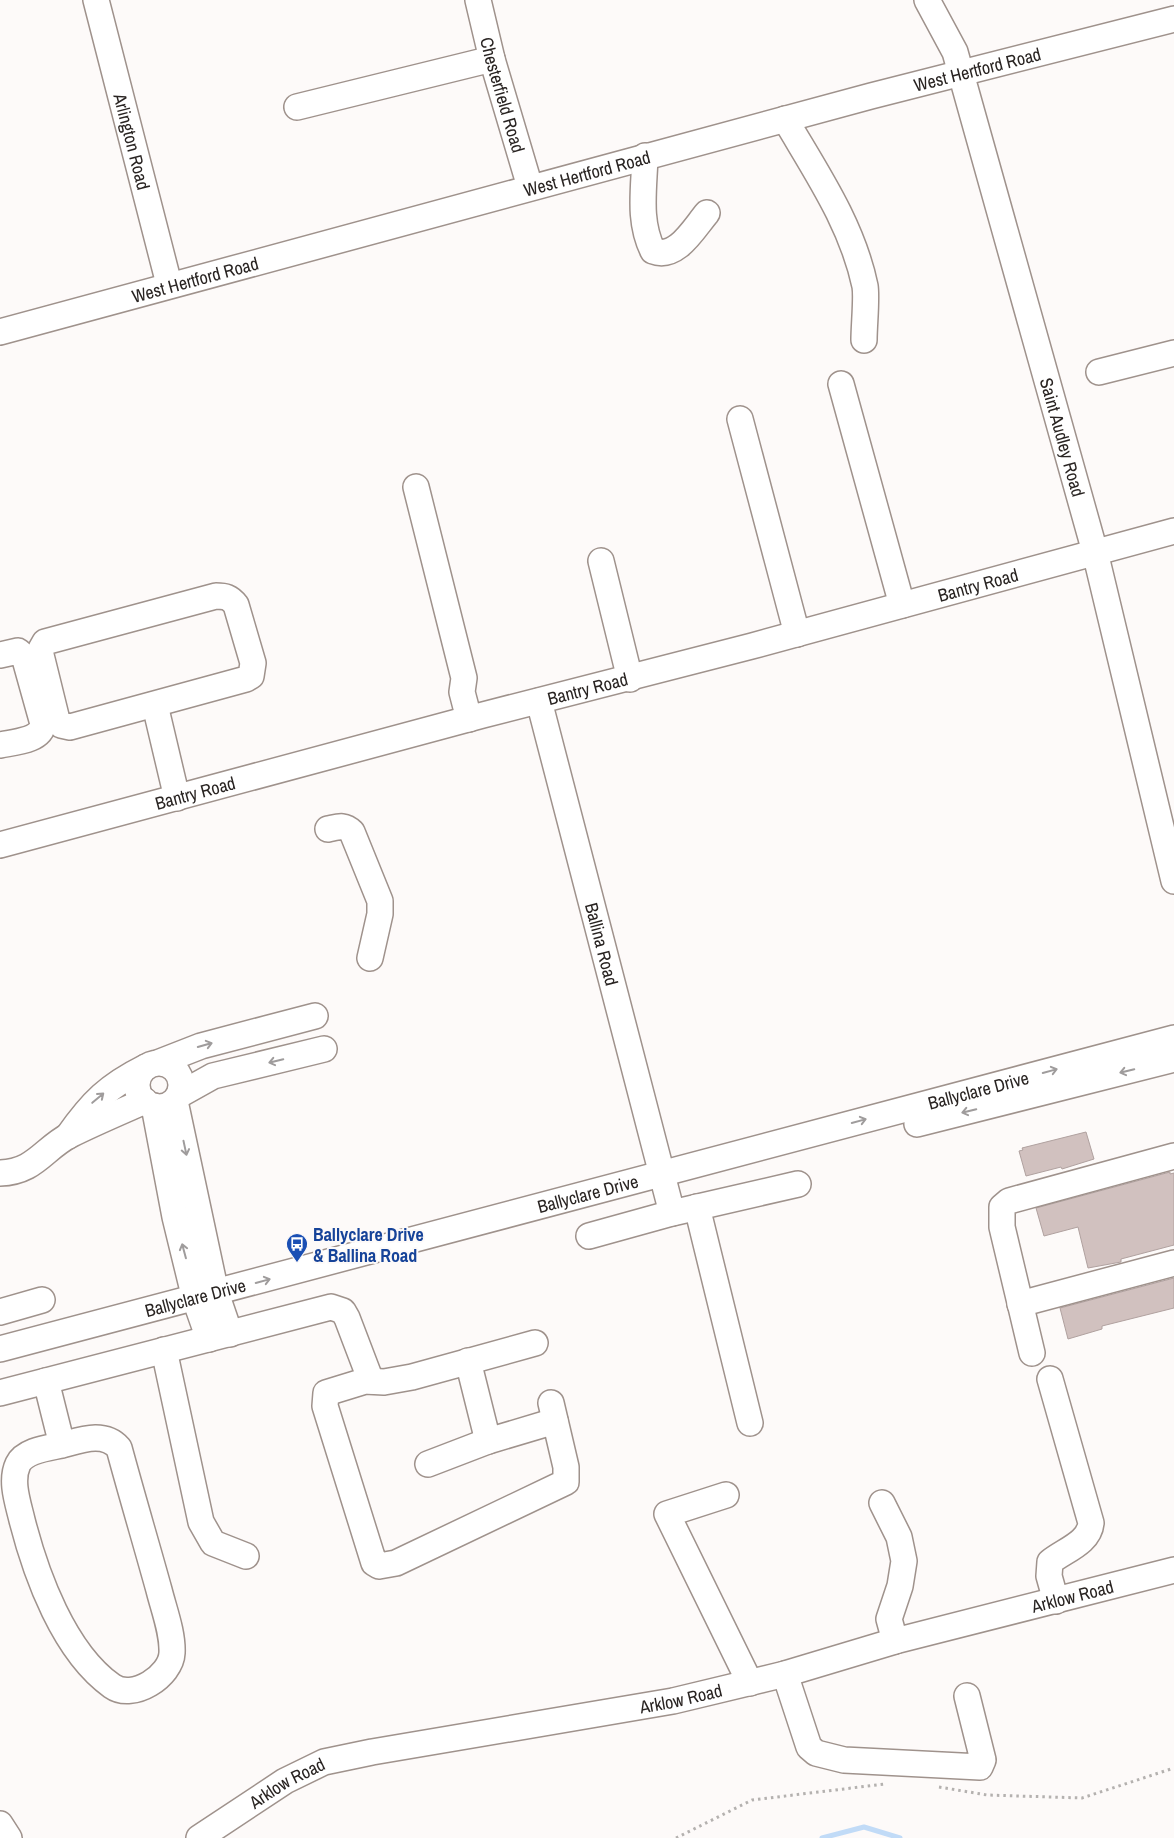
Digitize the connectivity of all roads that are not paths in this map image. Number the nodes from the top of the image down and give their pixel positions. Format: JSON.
{"nodes":[{"id":1,"x":96,"y":0,"type":"edge"},
{"id":2,"x":478,"y":0,"type":"edge"},
{"id":3,"x":927,"y":0,"type":"edge"},
{"id":4,"x":1174,"y":19,"type":"edge"},
{"id":5,"x":492,"y":59,"type":"junction"},
{"id":6,"x":961,"y":74,"type":"junction"},
{"id":7,"x":297,"y":107,"type":"dead end"},
{"id":8,"x":785,"y":119,"type":"junction"},
{"id":9,"x":645,"y":156,"type":"junction"},
{"id":10,"x":530,"y":187,"type":"junction"},
{"id":11,"x":707,"y":213,"type":"dead end"},
{"id":12,"x":169,"y":284,"type":"junction"},
{"id":13,"x":0,"y":332,"type":"edge"},
{"id":14,"x":864,"y":340,"type":"dead end"},
{"id":15,"x":1174,"y":353,"type":"edge"},
{"id":16,"x":1099,"y":372,"type":"dead end"},
{"id":17,"x":841,"y":384,"type":"dead end"},
{"id":18,"x":740,"y":419,"type":"dead end"},
{"id":19,"x":416,"y":486,"type":"dead end"},
{"id":20,"x":1174,"y":531,"type":"edge"},
{"id":21,"x":1095,"y":552,"type":"junction"},
{"id":22,"x":601,"y":561,"type":"dead end"},
{"id":23,"x":902,"y":605,"type":"junction"},
{"id":24,"x":797,"y":634,"type":"junction"},
{"id":25,"x":0,"y":655,"type":"edge"},
{"id":26,"x":630,"y":679,"type":"junction"},
{"id":27,"x":539,"y":700,"type":"junction"},
{"id":28,"x":161,"y":704,"type":"junction"},
{"id":29,"x":476,"y":717,"type":"junction"},
{"id":30,"x":0,"y":745,"type":"edge"},
{"id":31,"x":185,"y":795,"type":"junction"},
{"id":32,"x":328,"y":829,"type":"dead end"},
{"id":33,"x":1169,"y":840,"type":"edge"},
{"id":34,"x":0,"y":845,"type":"edge"},
{"id":35,"x":1174,"y":881,"type":"edge"},
{"id":36,"x":370,"y":958,"type":"dead end"},
{"id":37,"x":315,"y":1016,"type":"dead end"},
{"id":38,"x":1174,"y":1038,"type":"edge"},
{"id":39,"x":324,"y":1049,"type":"dead end"},
{"id":40,"x":1174,"y":1059,"type":"edge"},
{"id":41,"x":153,"y":1065,"type":"junction"},
{"id":42,"x":163,"y":1101,"type":"junction"},
{"id":43,"x":68,"y":1136,"type":"junction"},
{"id":44,"x":1174,"y":1156,"type":"edge"},
{"id":45,"x":0,"y":1173,"type":"edge"},
{"id":46,"x":663,"y":1180,"type":"junction"},
{"id":47,"x":798,"y":1184,"type":"dead end"},
{"id":48,"x":697,"y":1207,"type":"junction"},
{"id":49,"x":672,"y":1213,"type":"junction"},
{"id":50,"x":589,"y":1236,"type":"dead end"},
{"id":51,"x":1174,"y":1263,"type":"edge"},
{"id":52,"x":42,"y":1300,"type":"dead end"},
{"id":53,"x":208,"y":1304,"type":"junction"},
{"id":54,"x":1020,"y":1304,"type":"junction"},
{"id":55,"x":0,"y":1312,"type":"edge"},
{"id":56,"x":220,"y":1336,"type":"junction"},
{"id":57,"x":535,"y":1343,"type":"dead end"},
{"id":58,"x":0,"y":1350,"type":"edge"},
{"id":59,"x":164,"y":1350,"type":"junction"},
{"id":60,"x":1032,"y":1353,"type":"dead end"},
{"id":61,"x":468,"y":1361,"type":"junction"},
{"id":62,"x":0,"y":1363,"type":"edge"},
{"id":63,"x":1050,"y":1379,"type":"dead end"},
{"id":64,"x":46,"y":1381,"type":"junction"},
{"id":65,"x":371,"y":1381,"type":"junction"},
{"id":66,"x":0,"y":1393,"type":"edge"},
{"id":67,"x":750,"y":1423,"type":"dead end"},
{"id":68,"x":488,"y":1441,"type":"junction"},
{"id":69,"x":62,"y":1445,"type":"junction"},
{"id":70,"x":428,"y":1464,"type":"dead end"},
{"id":71,"x":726,"y":1495,"type":"dead end"},
{"id":72,"x":882,"y":1503,"type":"dead end"},
{"id":73,"x":246,"y":1556,"type":"dead end"},
{"id":74,"x":1174,"y":1570,"type":"edge"},
{"id":75,"x":1056,"y":1600,"type":"junction"},
{"id":76,"x":895,"y":1641,"type":"junction"},
{"id":77,"x":785,"y":1674,"type":"junction"},
{"id":78,"x":750,"y":1682,"type":"junction"},
{"id":79,"x":967,"y":1696,"type":"dead end"},
{"id":80,"x":0,"y":1824,"type":"edge"},
{"id":81,"x":9,"y":1838,"type":"edge"},
{"id":82,"x":199,"y":1838,"type":"edge"}],
"edges":[{"from":1,"to":12,"type":"street","name":"Arlington Road"},
{"from":2,"to":5,"type":"street","name":"Chesterfield Road"},
{"from":3,"to":6,"type":"street","name":"Saint Audley Road"},
{"from":4,"to":6,"type":"street","name":"West Hertford Road"},
{"from":5,"to":7,"type":"street"},
{"from":5,"to":10,"type":"street","name":"Chesterfield Road"},
{"from":6,"to":8,"type":"street","name":"West Hertford Road"},
{"from":6,"to":21,"type":"street","name":"Saint Audley Road"},
{"from":8,"to":9,"type":"street","name":"West Hertford Road"},
{"from":8,"to":14,"type":"street"},
{"from":9,"to":10,"type":"street","name":"West Hertford Road"},
{"from":9,"to":11,"type":"street"},
{"from":10,"to":12,"type":"street","name":"West Hertford Road"},
{"from":12,"to":13,"type":"street","name":"West Hertford Road"},
{"from":15,"to":16,"type":"street"},
{"from":17,"to":23,"type":"street"},
{"from":18,"to":24,"type":"street"},
{"from":19,"to":29,"type":"street"},
{"from":20,"to":21,"type":"street","name":"Bantry Road"},
{"from":21,"to":23,"type":"street","name":"Bantry Road"},
{"from":21,"to":33,"type":"street","name":"Saint Audley Road"},
{"from":22,"to":26,"type":"street"},
{"from":23,"to":24,"type":"street","name":"Bantry Road"},
{"from":24,"to":26,"type":"street","name":"Bantry Road"},
{"from":25,"to":30,"type":"street"},
{"from":26,"to":27,"type":"street","name":"Bantry Road"},
{"from":27,"to":29,"type":"street","name":"Bantry Road"},
{"from":27,"to":46,"type":"street","name":"Ballina Road"},
{"from":28,"to":28,"type":"street"},
{"from":28,"to":31,"type":"street"},
{"from":29,"to":31,"type":"street","name":"Bantry Road"},
{"from":31,"to":34,"type":"street","name":"Bantry Road"},
{"from":32,"to":36,"type":"street"},
{"from":33,"to":35,"type":"street","name":"Saint Audley Road"},
{"from":41,"to":37,"type":"street","one_way":true},
{"from":46,"to":38,"type":"street","name":"Ballyclare Drive","one_way":true},
{"from":39,"to":42,"type":"street","one_way":true},
{"from":40,"to":46,"type":"street","name":"Ballyclare Drive","one_way":true},
{"from":41,"to":42,"type":"street"},
{"from":41,"to":42,"type":"street"},
{"from":43,"to":41,"type":"street","one_way":true},
{"from":42,"to":43,"type":"street"},
{"from":42,"to":53,"type":"street"},
{"from":43,"to":45,"type":"street"},
{"from":44,"to":54,"type":"street"},
{"from":46,"to":49,"type":"street","name":"Ballina Road"},
{"from":46,"to":53,"type":"street","name":"Ballyclare Drive"},
{"from":47,"to":48,"type":"street"},
{"from":48,"to":49,"type":"street"},
{"from":48,"to":67,"type":"street"},
{"from":49,"to":50,"type":"street"},
{"from":51,"to":54,"type":"street"},
{"from":52,"to":55,"type":"street"},
{"from":53,"to":56,"type":"street"},
{"from":53,"to":58,"type":"street","name":"Ballyclare Drive"},
{"from":53,"to":62,"type":"street","name":"Ballyclare Drive"},
{"from":54,"to":60,"type":"street"},
{"from":56,"to":59,"type":"street"},
{"from":56,"to":65,"type":"street"},
{"from":57,"to":61,"type":"street"},
{"from":59,"to":64,"type":"street"},
{"from":59,"to":73,"type":"street"},
{"from":61,"to":65,"type":"street"},
{"from":61,"to":68,"type":"street"},
{"from":63,"to":75,"type":"street"},
{"from":64,"to":66,"type":"street"},
{"from":64,"to":69,"type":"street"},
{"from":65,"to":68,"type":"street"},
{"from":68,"to":70,"type":"street"},
{"from":69,"to":69,"type":"street"},
{"from":71,"to":78,"type":"street"},
{"from":72,"to":76,"type":"street"},
{"from":74,"to":75,"type":"street","name":"Arklow Road"},
{"from":75,"to":76,"type":"street","name":"Arklow Road"},
{"from":76,"to":77,"type":"street","name":"Arklow Road"},
{"from":77,"to":78,"type":"street","name":"Arklow Road"},
{"from":77,"to":79,"type":"street"},
{"from":78,"to":82,"type":"street","name":"Arklow Road"},
{"from":80,"to":81,"type":"street"}]}
